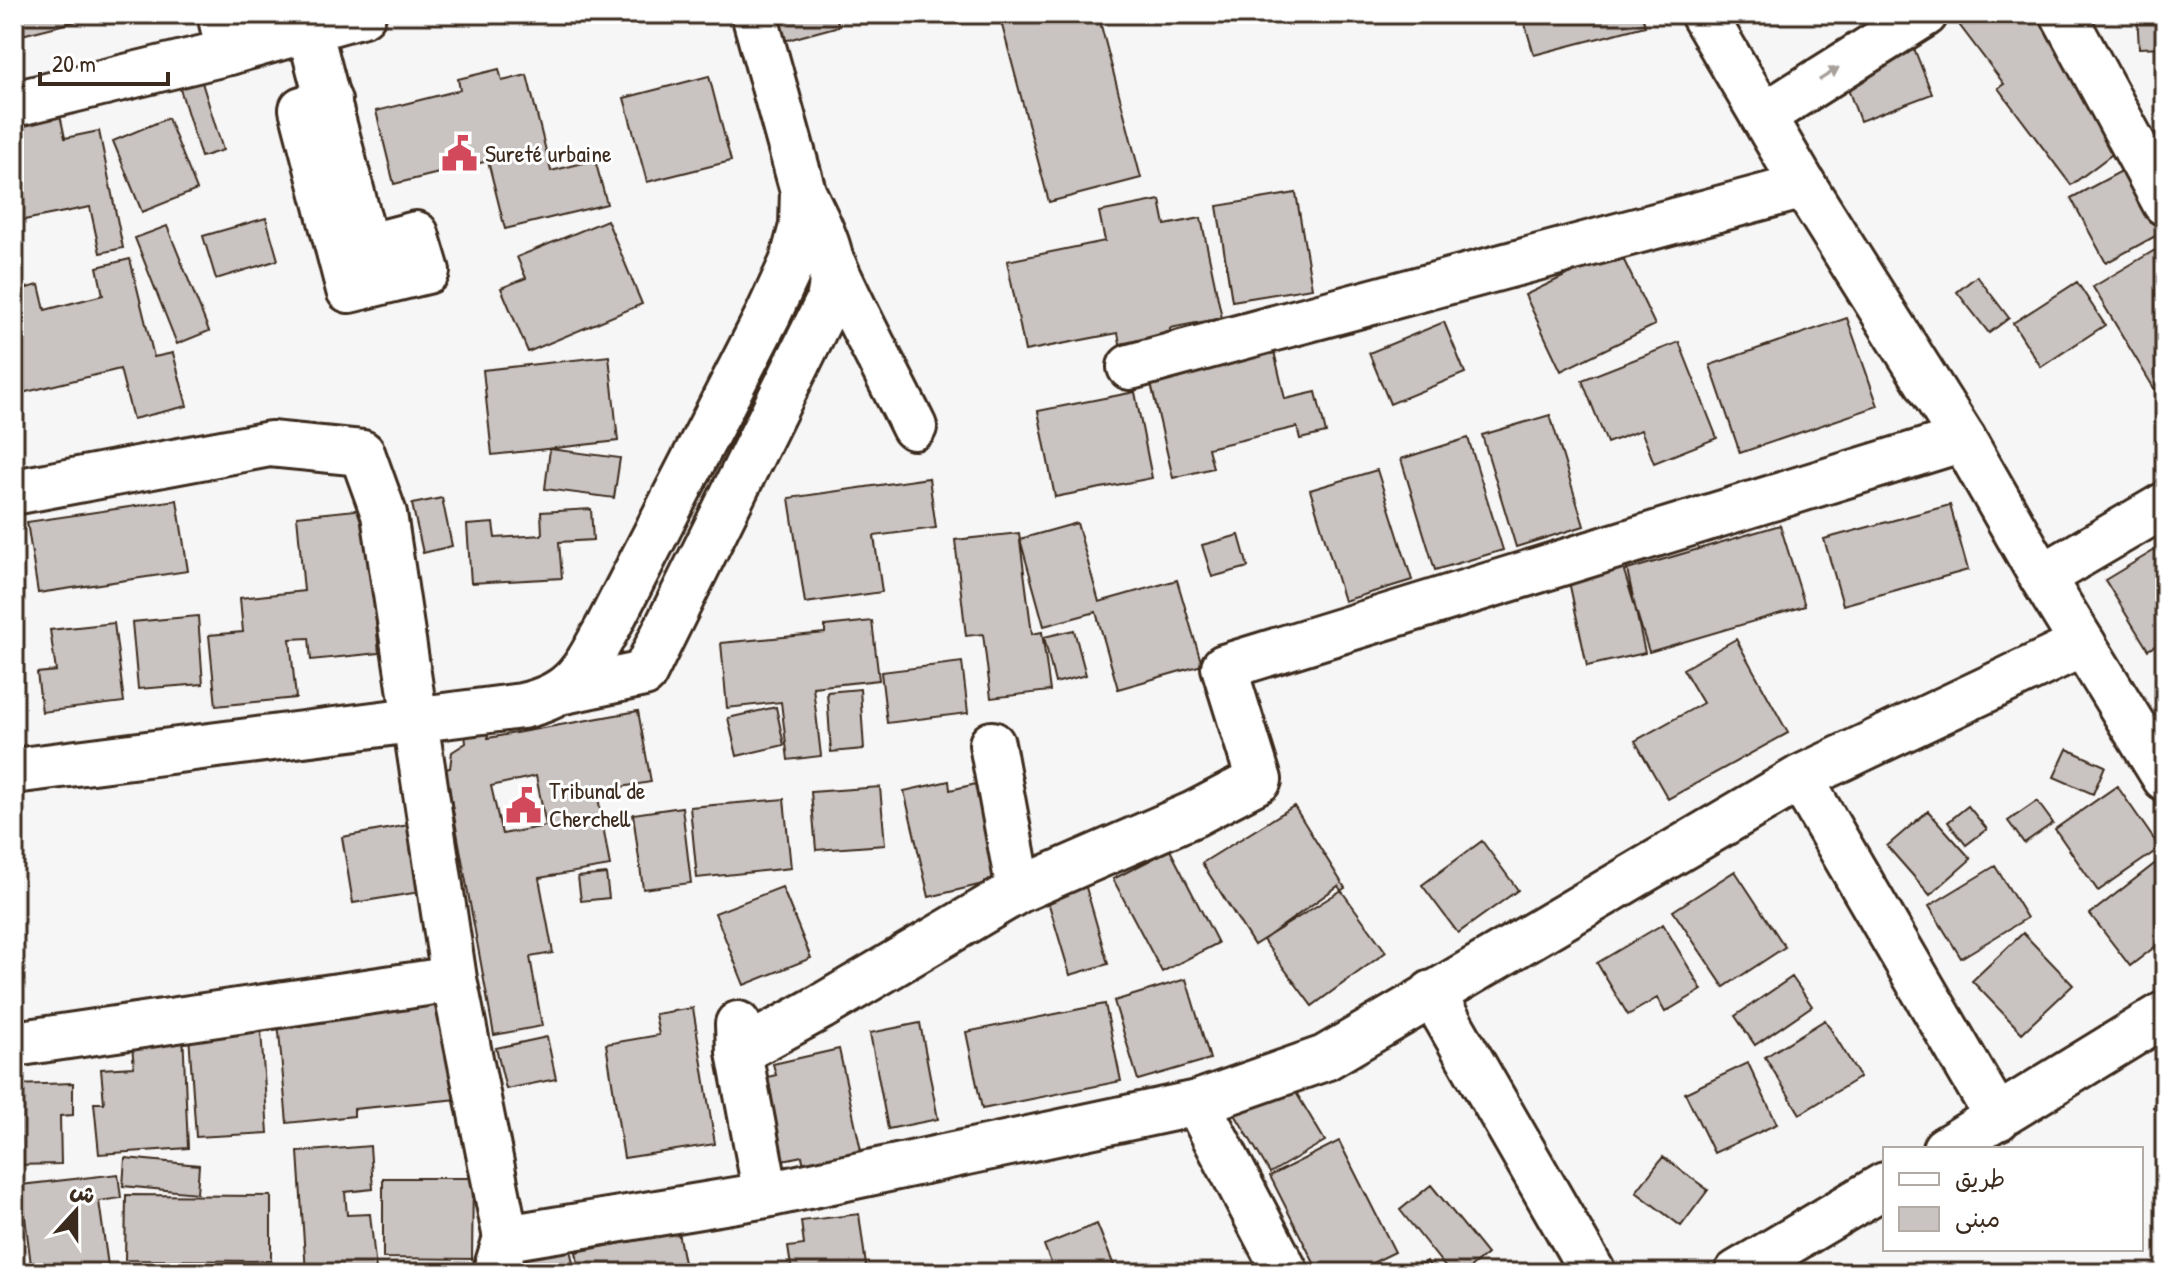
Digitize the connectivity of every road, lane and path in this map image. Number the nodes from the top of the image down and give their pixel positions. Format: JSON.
{"nodes":[{"id":1,"x":363,"y":14,"type":"edge"},
{"id":2,"x":754,"y":14,"type":"edge"},
{"id":3,"x":1703,"y":14,"type":"edge"},
{"id":4,"x":1925,"y":14,"type":"edge"},
{"id":5,"x":2063,"y":14,"type":"edge"},
{"id":6,"x":309,"y":29,"type":"junction"},
{"id":7,"x":225,"y":33,"type":"edge"},
{"id":8,"x":329,"y":101,"type":"dead end"},
{"id":9,"x":14,"y":104,"type":"edge"},
{"id":10,"x":1763,"y":116,"type":"junction"},
{"id":11,"x":1804,"y":186,"type":"junction"},
{"id":12,"x":803,"y":191,"type":"junction"},
{"id":13,"x":2165,"y":203,"type":"edge"},
{"id":14,"x":833,"y":264,"type":"junction"},
{"id":15,"x":1130,"y":367,"type":"dead end"},
{"id":16,"x":914,"y":427,"type":"dead end"},
{"id":17,"x":1963,"y":439,"type":"junction"},
{"id":18,"x":14,"y":492,"type":"edge"},
{"id":19,"x":2165,"y":505,"type":"edge"},
{"id":20,"x":2042,"y":577,"type":"junction"},
{"id":21,"x":2083,"y":644,"type":"junction"},
{"id":22,"x":564,"y":691,"type":"junction"},
{"id":23,"x":413,"y":718,"type":"junction"},
{"id":24,"x":992,"y":744,"type":"dead end"},
{"id":25,"x":14,"y":771,"type":"edge"},
{"id":26,"x":1800,"y":778,"type":"junction"},
{"id":27,"x":2165,"y":778,"type":"edge"},
{"id":28,"x":1019,"y":890,"type":"junction"},
{"id":29,"x":454,"y":979,"type":"junction"},
{"id":30,"x":1432,"y":993,"type":"junction"},
{"id":31,"x":2165,"y":1014,"type":"edge"},
{"id":32,"x":14,"y":1044,"type":"edge"},
{"id":33,"x":1197,"y":1103,"type":"junction"},
{"id":34,"x":1998,"y":1118,"type":"junction"},
{"id":35,"x":1948,"y":1147,"type":"edge"},
{"id":36,"x":1883,"y":1186,"type":"edge"},
{"id":37,"x":766,"y":1195,"type":"junction"},
{"id":38,"x":501,"y":1255,"type":"edge"},
{"id":39,"x":1286,"y":1273,"type":"edge"},
{"id":40,"x":1593,"y":1273,"type":"edge"},
{"id":41,"x":1737,"y":1273,"type":"edge"}],
"edges":[{"from":1,"to":6,"type":"street"},
{"from":2,"to":12,"type":"street"},
{"from":3,"to":10,"type":"street"},
{"from":10,"to":4,"type":"street","one_way":true},
{"from":5,"to":13,"type":"street"},
{"from":6,"to":7,"type":"street"},
{"from":6,"to":8,"type":"street"},
{"from":7,"to":9,"type":"street"},
{"from":10,"to":11,"type":"street"},
{"from":11,"to":15,"type":"street"},
{"from":11,"to":17,"type":"street"},
{"from":12,"to":14,"type":"street"},
{"from":12,"to":22,"type":"street"},
{"from":14,"to":16,"type":"street"},
{"from":14,"to":22,"type":"street"},
{"from":17,"to":20,"type":"street"},
{"from":17,"to":28,"type":"street"},
{"from":18,"to":23,"type":"street"},
{"from":19,"to":20,"type":"street"},
{"from":20,"to":21,"type":"street"},
{"from":21,"to":26,"type":"street"},
{"from":21,"to":27,"type":"street"},
{"from":22,"to":23,"type":"street"},
{"from":23,"to":25,"type":"street"},
{"from":23,"to":29,"type":"street"},
{"from":24,"to":28,"type":"street"},
{"from":26,"to":30,"type":"street"},
{"from":26,"to":34,"type":"street"},
{"from":28,"to":37,"type":"street"},
{"from":29,"to":32,"type":"street"},
{"from":29,"to":38,"type":"street"},
{"from":30,"to":33,"type":"street"},
{"from":30,"to":40,"type":"street"},
{"from":31,"to":34,"type":"street"},
{"from":33,"to":37,"type":"street"},
{"from":33,"to":39,"type":"street"},
{"from":34,"to":35,"type":"street"},
{"from":36,"to":41,"type":"street"},
{"from":37,"to":38,"type":"street"}]}
